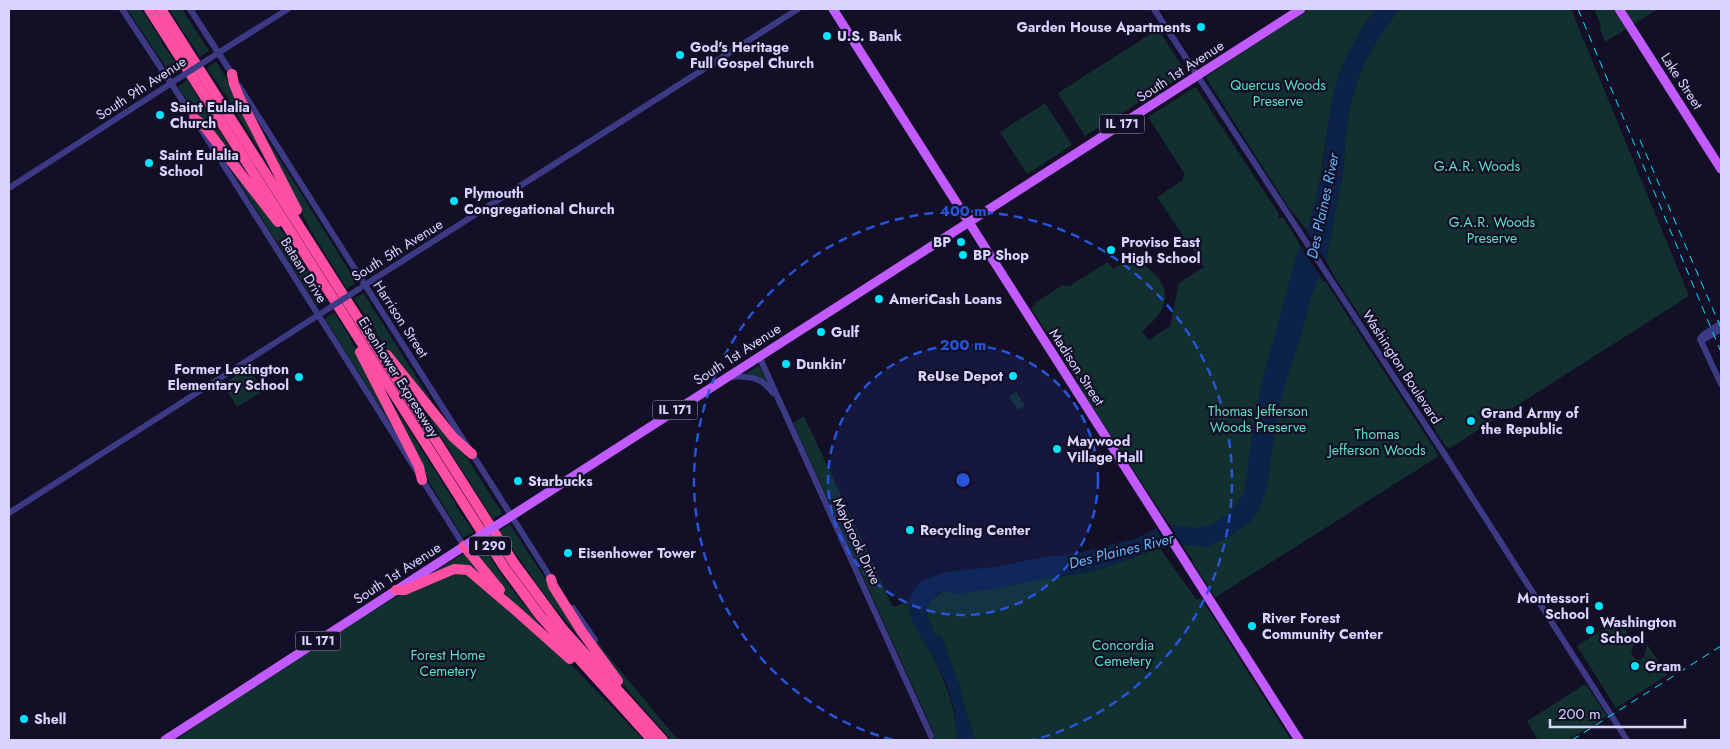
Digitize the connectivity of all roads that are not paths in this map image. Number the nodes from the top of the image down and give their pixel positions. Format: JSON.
{"nodes":[{"id":1,"x":122,"y":9,"type":"edge"},
{"id":2,"x":148,"y":9,"type":"edge"},
{"id":3,"x":161,"y":9,"type":"edge"},
{"id":4,"x":190,"y":9,"type":"edge"},
{"id":5,"x":288,"y":9,"type":"edge"},
{"id":6,"x":798,"y":9,"type":"edge"},
{"id":7,"x":833,"y":9,"type":"edge"},
{"id":8,"x":1154,"y":9,"type":"edge"},
{"id":9,"x":1301,"y":9,"type":"edge"},
{"id":10,"x":1619,"y":9,"type":"edge"},
{"id":11,"x":219,"y":53,"type":"junction"},
{"id":12,"x":232,"y":74,"type":"junction"},
{"id":13,"x":1197,"y":76,"type":"junction"},
{"id":14,"x":174,"y":82,"type":"junction"},
{"id":15,"x":194,"y":118,"type":"junction"},
{"id":16,"x":1721,"y":168,"type":"edge"},
{"id":17,"x":9,"y":188,"type":"edge"},
{"id":18,"x":969,"y":223,"type":"junction"},
{"id":19,"x":294,"y":237,"type":"junction"},
{"id":20,"x":307,"y":237,"type":"junction"},
{"id":21,"x":362,"y":287,"type":"junction"},
{"id":22,"x":320,"y":313,"type":"junction"},
{"id":23,"x":1721,"y":323,"type":"edge"},
{"id":24,"x":1721,"y":329,"type":"edge"},
{"id":25,"x":354,"y":332,"type":"junction"},
{"id":26,"x":1700,"y":339,"type":"junction"},
{"id":27,"x":373,"y":342,"type":"junction"},
{"id":28,"x":759,"y":356,"type":"junction"},
{"id":29,"x":724,"y":378,"type":"junction"},
{"id":30,"x":1721,"y":384,"type":"edge"},
{"id":31,"x":782,"y":404,"type":"junction"},
{"id":32,"x":472,"y":454,"type":"junction"},
{"id":33,"x":422,"y":480,"type":"junction"},
{"id":34,"x":9,"y":513,"type":"edge"},
{"id":35,"x":508,"y":518,"type":"junction"},
{"id":36,"x":466,"y":544,"type":"junction"},
{"id":37,"x":551,"y":579,"type":"junction"},
{"id":38,"x":396,"y":590,"type":"junction"},
{"id":39,"x":514,"y":609,"type":"junction"},
{"id":40,"x":595,"y":640,"type":"dead end"},
{"id":41,"x":587,"y":670,"type":"junction"},
{"id":42,"x":629,"y":702,"type":"junction"},
{"id":43,"x":932,"y":736,"type":"dead end"},
{"id":44,"x":165,"y":740,"type":"edge"},
{"id":45,"x":652,"y":740,"type":"edge"},
{"id":46,"x":663,"y":740,"type":"edge"},
{"id":47,"x":1299,"y":740,"type":"edge"},
{"id":48,"x":1627,"y":740,"type":"edge"}],
"edges":[{"from":1,"to":14,"type":"street","name":"Bataan Drive"},
{"from":2,"to":19,"type":"highway","name":"Eisenhower Expressway","number":"I 290"},
{"from":3,"to":20,"type":"highway","name":"Eisenhower Expressway","number":"I 290"},
{"from":4,"to":11,"type":"street","name":"Harrison Street"},
{"from":5,"to":11,"type":"street","name":"South 9th Avenue"},
{"from":6,"to":21,"type":"street","name":"South 5th Avenue"},
{"from":7,"to":18,"type":"main road","name":"Madison Street"},
{"from":8,"to":13,"type":"street","name":"Washington Boulevard"},
{"from":9,"to":13,"type":"main road","name":"South 1st Avenue","number":"IL 171"},
{"from":10,"to":16,"type":"main road","name":"Lake Street"},
{"from":11,"to":12,"type":"street","name":"Harrison Street"},
{"from":11,"to":14,"type":"street","name":"South 9th Avenue","bridge":true},
{"from":12,"to":20,"type":"highway"},
{"from":12,"to":21,"type":"street","name":"Harrison Street"},
{"from":13,"to":18,"type":"main road","name":"South 1st Avenue","number":"IL 171"},
{"from":13,"to":48,"type":"street","name":"Washington Boulevard"},
{"from":14,"to":15,"type":"street","name":"Bataan Drive"},
{"from":14,"to":17,"type":"street","name":"South 9th Avenue"},
{"from":15,"to":19,"type":"highway"},
{"from":15,"to":22,"type":"street","name":"Bataan Drive"},
{"from":18,"to":28,"type":"main road","name":"South 1st Avenue","number":"IL 171"},
{"from":18,"to":47,"type":"main road","name":"Madison Street"},
{"from":19,"to":25,"type":"highway","name":"Eisenhower Expressway","number":"I 290"},
{"from":20,"to":27,"type":"highway","name":"Eisenhower Expressway","number":"I 290"},
{"from":21,"to":22,"type":"street","name":"South 5th Avenue","bridge":true},
{"from":21,"to":32,"type":"street","name":"Harrison Street"},
{"from":22,"to":33,"type":"street","name":"Bataan Drive"},
{"from":22,"to":34,"type":"street","name":"South 5th Avenue"},
{"from":23,"to":26,"type":"street"},
{"from":24,"to":26,"type":"street"},
{"from":25,"to":33,"type":"highway"},
{"from":25,"to":41,"type":"highway","name":"Eisenhower Expressway","number":"I 290"},
{"from":26,"to":30,"type":"street"},
{"from":27,"to":32,"type":"highway"},
{"from":27,"to":42,"type":"highway","name":"Eisenhower Expressway","number":"I 290"},
{"from":28,"to":29,"type":"main road","name":"South 1st Avenue","number":"IL 171"},
{"from":28,"to":31,"type":"street","name":"Maybrook Drive"},
{"from":29,"to":31,"type":"street"},
{"from":29,"to":35,"type":"main road","name":"South 1st Avenue","number":"IL 171"},
{"from":31,"to":43,"type":"street","name":"Maybrook Drive"},
{"from":32,"to":35,"type":"street","name":"Harrison Street"},
{"from":33,"to":36,"type":"street","name":"Bataan Drive"},
{"from":35,"to":36,"type":"main road","name":"South 1st Avenue","number":"IL 171","bridge":true},
{"from":35,"to":37,"type":"street","name":"Harrison Street"},
{"from":36,"to":38,"type":"main road","name":"South 1st Avenue","number":"IL 171"},
{"from":36,"to":39,"type":"highway"},
{"from":37,"to":40,"type":"street","name":"Harrison Street"},
{"from":37,"to":42,"type":"highway"},
{"from":38,"to":39,"type":"highway"},
{"from":38,"to":44,"type":"main road","name":"South 1st Avenue","number":"IL 171"},
{"from":39,"to":41,"type":"highway"},
{"from":41,"to":45,"type":"highway","name":"Eisenhower Expressway","number":"I 290"},
{"from":42,"to":46,"type":"highway","name":"Eisenhower Expressway","number":"I 290"}]}
